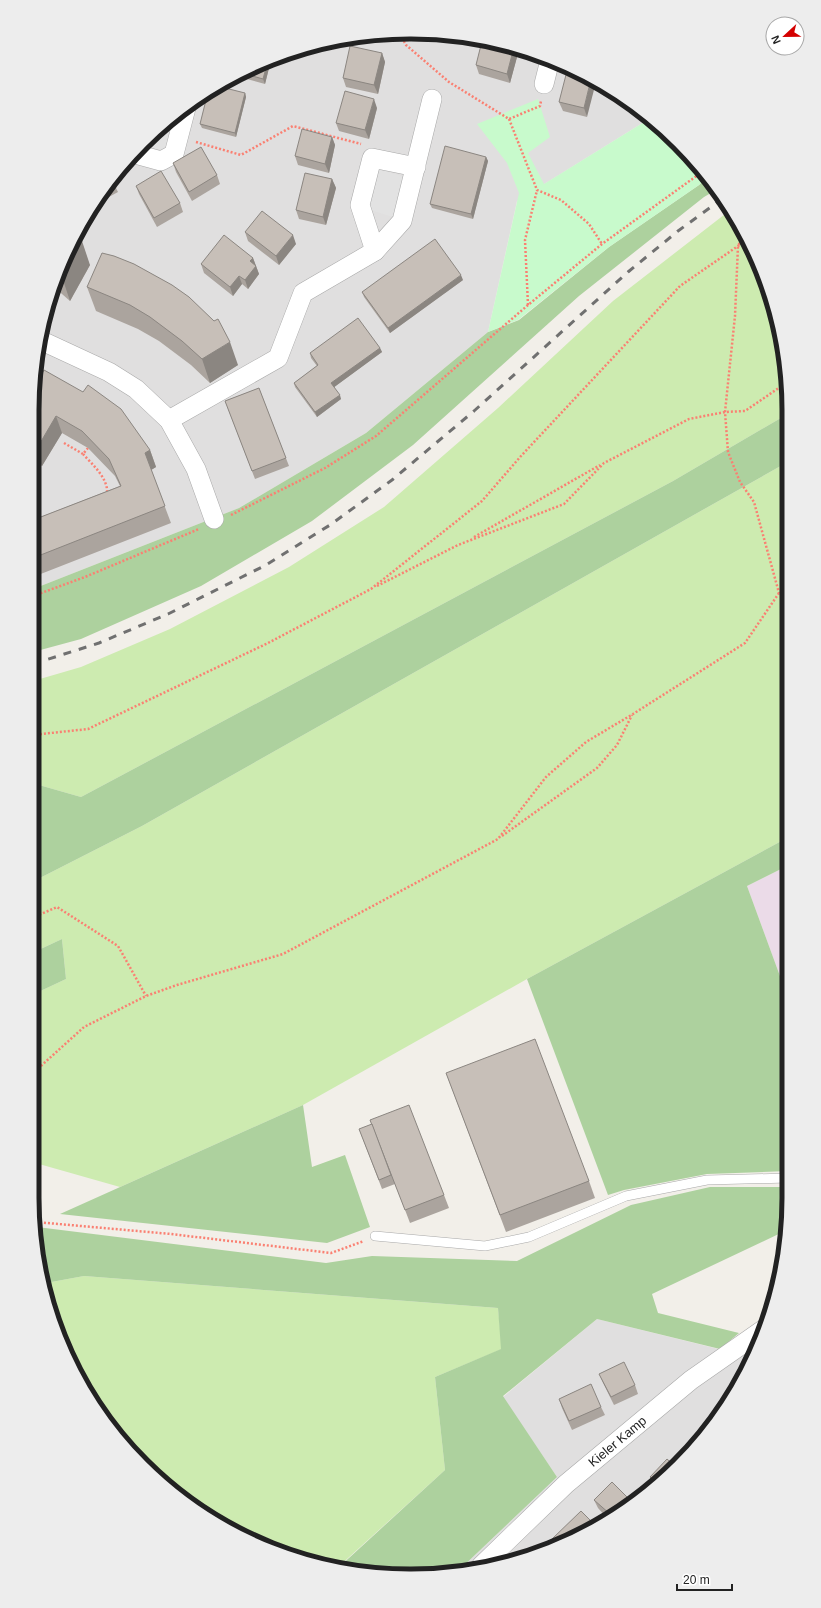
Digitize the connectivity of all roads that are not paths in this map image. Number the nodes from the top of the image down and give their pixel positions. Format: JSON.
{"nodes":[{"id":1,"x":549,"y":65,"type":"edge"},
{"id":2,"x":544,"y":84,"type":"road end"},
{"id":3,"x":432,"y":99,"type":"dead end"},
{"id":4,"x":184,"y":116,"type":"edge"},
{"id":5,"x":141,"y":156,"type":"edge"},
{"id":6,"x":416,"y":167,"type":"junction"},
{"id":7,"x":376,"y":251,"type":"junction"},
{"id":8,"x":45,"y":342,"type":"edge"},
{"id":9,"x":169,"y":420,"type":"junction"},
{"id":10,"x":214,"y":522,"type":"road end"},
{"id":11,"x":782,"y":1178,"type":"edge"},
{"id":12,"x":376,"y":1236,"type":"road end"},
{"id":13,"x":756,"y":1335,"type":"edge"},
{"id":14,"x":486,"y":1561,"type":"edge"}],
"edges":[{"from":1,"to":2,"type":"street"},
{"from":3,"to":6,"type":"street"},
{"from":4,"to":5,"type":"street"},
{"from":6,"to":7,"type":"street"},
{"from":6,"to":7,"type":"street"},
{"from":7,"to":9,"type":"street"},
{"from":8,"to":9,"type":"street"},
{"from":9,"to":10,"type":"street"},
{"from":11,"to":12,"type":"lane"},
{"from":13,"to":14,"type":"street","name":"Kieler Kamp"}]}
